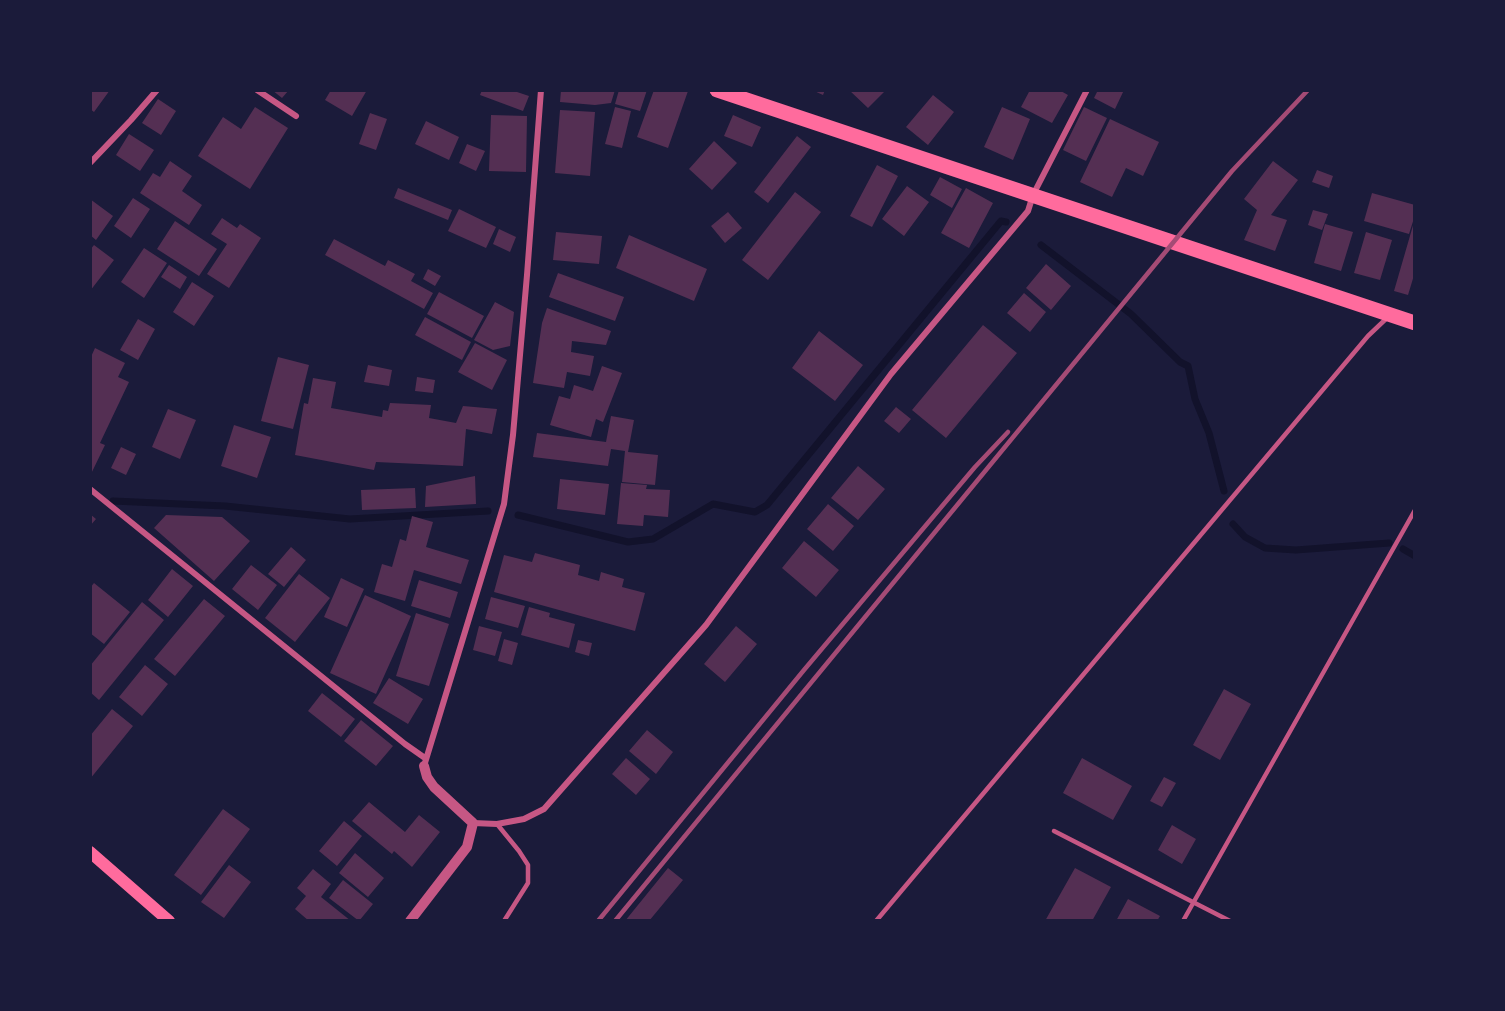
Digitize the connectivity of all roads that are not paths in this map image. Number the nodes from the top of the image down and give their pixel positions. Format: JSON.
{"nodes":[{"id":1,"x":156,"y":90,"type":"edge"},
{"id":2,"x":257,"y":90,"type":"edge"},
{"id":3,"x":541,"y":90,"type":"edge"},
{"id":4,"x":717,"y":90,"type":"edge"},
{"id":5,"x":1087,"y":90,"type":"edge"},
{"id":6,"x":296,"y":116,"type":"dead end"},
{"id":7,"x":90,"y":163,"type":"edge"},
{"id":8,"x":1034,"y":195,"type":"junction"},
{"id":9,"x":1390,"y":315,"type":"junction"},
{"id":10,"x":1415,"y":323,"type":"edge"},
{"id":11,"x":90,"y":489,"type":"edge"},
{"id":12,"x":1415,"y":510,"type":"edge"},
{"id":13,"x":425,"y":762,"type":"junction"},
{"id":14,"x":473,"y":823,"type":"junction"},
{"id":15,"x":497,"y":824,"type":"junction"},
{"id":16,"x":1054,"y":831,"type":"dead end"},
{"id":17,"x":90,"y":852,"type":"edge"},
{"id":18,"x":1193,"y":901,"type":"junction"},
{"id":19,"x":169,"y":921,"type":"edge"},
{"id":20,"x":410,"y":921,"type":"edge"},
{"id":21,"x":504,"y":921,"type":"edge"},
{"id":22,"x":876,"y":921,"type":"edge"},
{"id":23,"x":1183,"y":921,"type":"edge"},
{"id":24,"x":1230,"y":921,"type":"edge"}],
"edges":[{"from":1,"to":7,"type":"street"},
{"from":2,"to":6,"type":"street"},
{"from":3,"to":13,"type":"street"},
{"from":4,"to":8,"type":"main road"},
{"from":5,"to":8,"type":"street"},
{"from":8,"to":9,"type":"main road"},
{"from":8,"to":15,"type":"street"},
{"from":9,"to":10,"type":"main road"},
{"from":9,"to":22,"type":"lane"},
{"from":11,"to":13,"type":"street"},
{"from":12,"to":18,"type":"lane"},
{"from":13,"to":14,"type":"street"},
{"from":14,"to":15,"type":"street"},
{"from":14,"to":20,"type":"street"},
{"from":15,"to":21,"type":"lane"},
{"from":16,"to":18,"type":"lane"},
{"from":17,"to":19,"type":"main road"},
{"from":18,"to":23,"type":"lane"},
{"from":18,"to":24,"type":"lane"}]}
